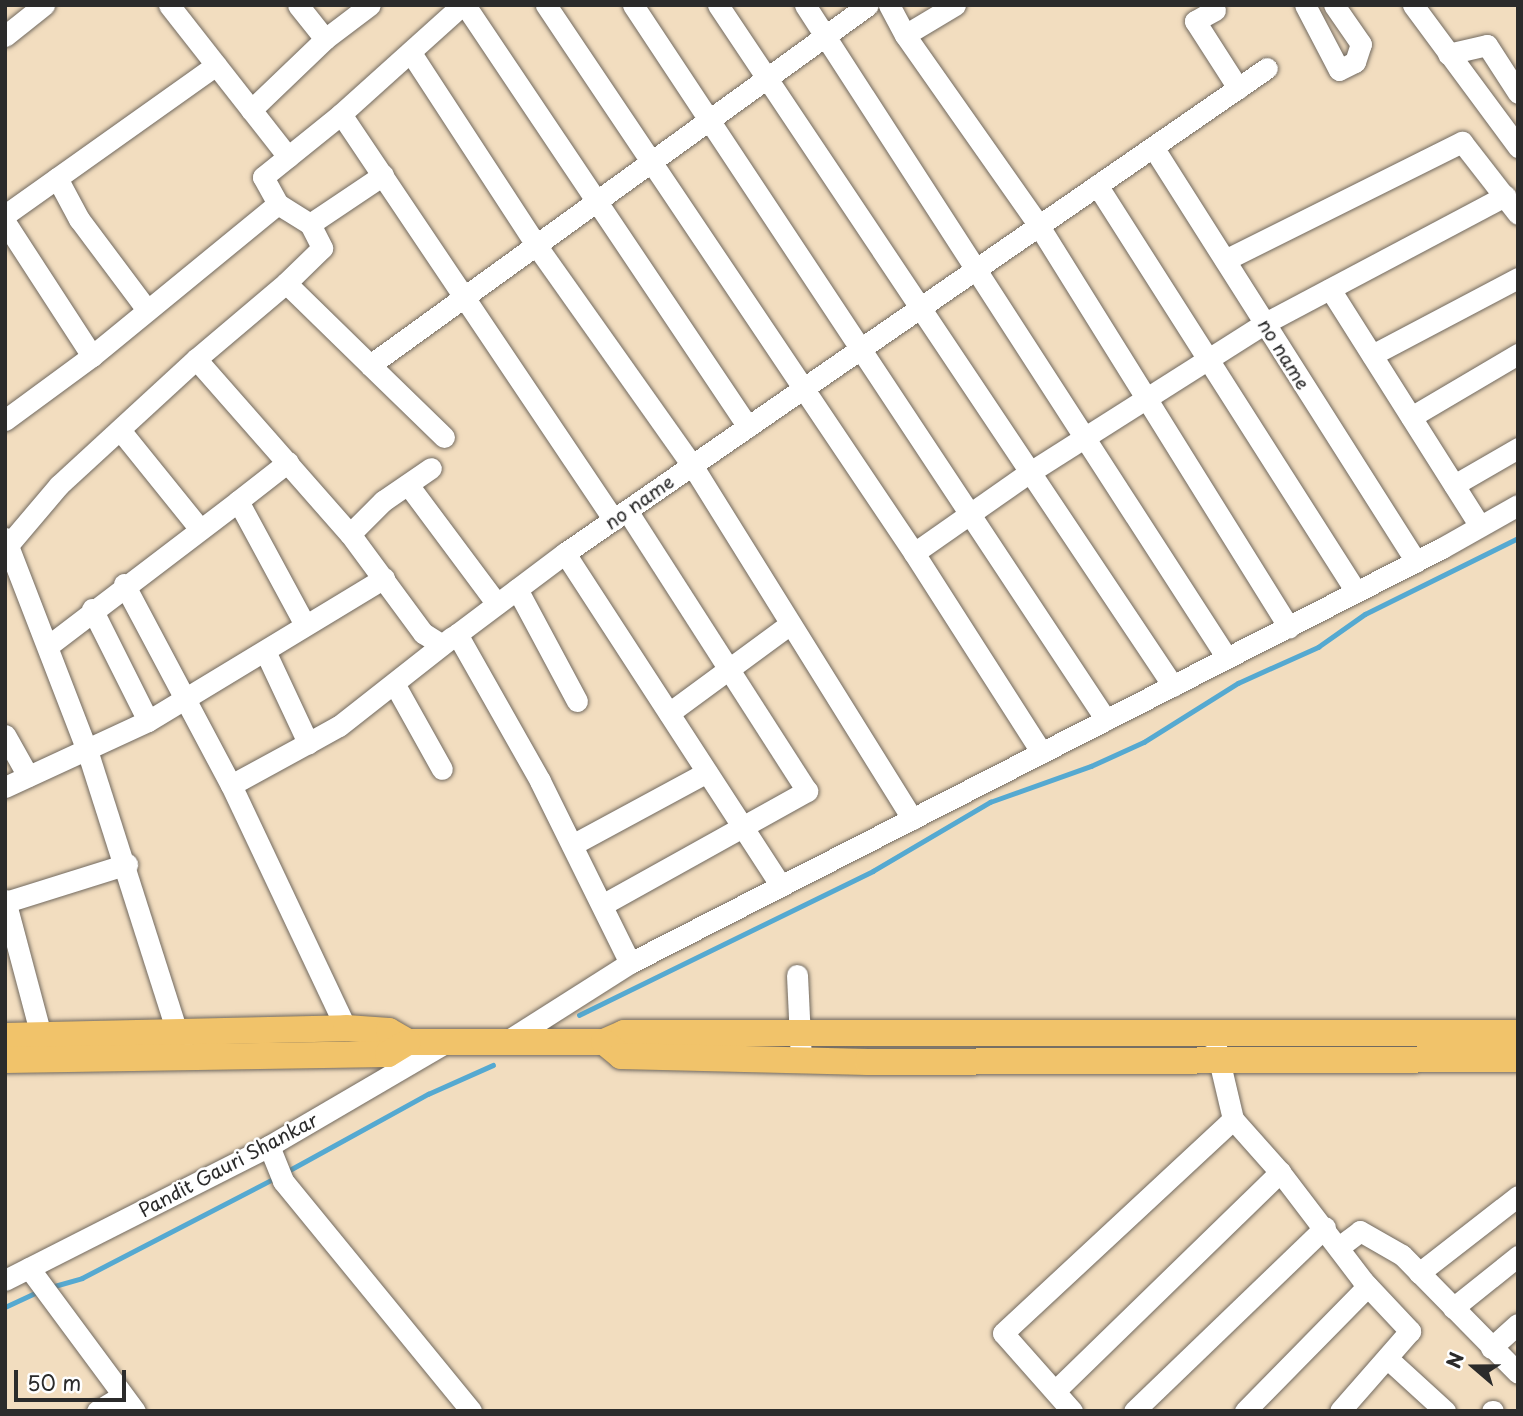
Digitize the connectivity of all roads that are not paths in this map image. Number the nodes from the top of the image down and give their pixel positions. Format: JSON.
{"nodes":[{"id":1,"x":44,"y":5,"type":"edge"},
{"id":2,"x":169,"y":5,"type":"edge"},
{"id":3,"x":298,"y":5,"type":"edge"},
{"id":4,"x":370,"y":5,"type":"edge"},
{"id":5,"x":463,"y":5,"type":"edge"},
{"id":6,"x":547,"y":5,"type":"edge"},
{"id":7,"x":633,"y":5,"type":"edge"},
{"id":8,"x":718,"y":5,"type":"edge"},
{"id":9,"x":805,"y":5,"type":"edge"},
{"id":10,"x":867,"y":5,"type":"edge"},
{"id":11,"x":889,"y":5,"type":"edge"},
{"id":12,"x":955,"y":5,"type":"edge"},
{"id":13,"x":1305,"y":5,"type":"edge"},
{"id":14,"x":1335,"y":5,"type":"edge"},
{"id":15,"x":1413,"y":5,"type":"edge"},
{"id":16,"x":1217,"y":7,"type":"edge"},
{"id":17,"x":826,"y":35,"type":"junction"},
{"id":18,"x":5,"y":36,"type":"edge"},
{"id":19,"x":905,"y":36,"type":"junction"},
{"id":20,"x":325,"y":39,"type":"junction"},
{"id":21,"x":411,"y":53,"type":"junction"},
{"id":22,"x":1448,"y":54,"type":"junction"},
{"id":23,"x":216,"y":65,"type":"junction"},
{"id":24,"x":1267,"y":68,"type":"dead end"},
{"id":25,"x":768,"y":78,"type":"junction"},
{"id":26,"x":1238,"y":88,"type":"junction"},
{"id":27,"x":1518,"y":93,"type":"edge"},
{"id":28,"x":251,"y":110,"type":"junction"},
{"id":29,"x":341,"y":114,"type":"junction"},
{"id":30,"x":711,"y":118,"type":"junction"},
{"id":31,"x":1517,"y":145,"type":"edge"},
{"id":32,"x":1153,"y":147,"type":"junction"},
{"id":33,"x":288,"y":157,"type":"junction"},
{"id":34,"x":653,"y":160,"type":"junction"},
{"id":35,"x":383,"y":175,"type":"junction"},
{"id":36,"x":57,"y":178,"type":"junction"},
{"id":37,"x":1097,"y":185,"type":"junction"},
{"id":38,"x":1505,"y":196,"type":"junction"},
{"id":39,"x":594,"y":203,"type":"junction"},
{"id":40,"x":278,"y":204,"type":"junction"},
{"id":41,"x":1518,"y":214,"type":"edge"},
{"id":42,"x":5,"y":215,"type":"edge"},
{"id":43,"x":5,"y":222,"type":"edge"},
{"id":44,"x":310,"y":224,"type":"junction"},
{"id":45,"x":1039,"y":226,"type":"junction"},
{"id":46,"x":536,"y":245,"type":"junction"},
{"id":47,"x":1225,"y":260,"type":"junction"},
{"id":48,"x":974,"y":271,"type":"junction"},
{"id":49,"x":1518,"y":278,"type":"edge"},
{"id":50,"x":286,"y":283,"type":"junction"},
{"id":51,"x":1330,"y":289,"type":"junction"},
{"id":52,"x":465,"y":296,"type":"junction"},
{"id":53,"x":918,"y":309,"type":"junction"},
{"id":54,"x":147,"y":310,"type":"junction"},
{"id":55,"x":1265,"y":324,"type":"junction"},
{"id":56,"x":861,"y":349,"type":"junction"},
{"id":57,"x":1518,"y":354,"type":"edge"},
{"id":58,"x":1372,"y":355,"type":"junction"},
{"id":59,"x":92,"y":356,"type":"junction"},
{"id":60,"x":196,"y":359,"type":"junction"},
{"id":61,"x":1208,"y":359,"type":"junction"},
{"id":62,"x":370,"y":365,"type":"junction"},
{"id":63,"x":804,"y":388,"type":"junction"},
{"id":64,"x":1146,"y":398,"type":"junction"},
{"id":65,"x":1411,"y":417,"type":"junction"},
{"id":66,"x":5,"y":420,"type":"edge"},
{"id":67,"x":748,"y":426,"type":"junction"},
{"id":68,"x":120,"y":430,"type":"junction"},
{"id":69,"x":444,"y":437,"type":"dead end"},
{"id":70,"x":1086,"y":437,"type":"junction"},
{"id":71,"x":1518,"y":448,"type":"edge"},
{"id":72,"x":288,"y":463,"type":"junction"},
{"id":73,"x":692,"y":465,"type":"junction"},
{"id":74,"x":431,"y":468,"type":"dead end"},
{"id":75,"x":1027,"y":474,"type":"junction"},
{"id":76,"x":1454,"y":485,"type":"junction"},
{"id":77,"x":409,"y":486,"type":"junction"},
{"id":78,"x":238,"y":501,"type":"junction"},
{"id":79,"x":1518,"y":505,"type":"edge"},
{"id":80,"x":971,"y":512,"type":"junction"},
{"id":81,"x":620,"y":515,"type":"junction"},
{"id":82,"x":1480,"y":527,"type":"junction"},
{"id":83,"x":200,"y":529,"type":"junction"},
{"id":84,"x":350,"y":534,"type":"junction"},
{"id":85,"x":7,"y":541,"type":"edge"},
{"id":86,"x":565,"y":553,"type":"junction"},
{"id":87,"x":914,"y":553,"type":"junction"},
{"id":88,"x":1416,"y":562,"type":"junction"},
{"id":89,"x":384,"y":578,"type":"junction"},
{"id":90,"x":124,"y":584,"type":"junction"},
{"id":91,"x":517,"y":589,"type":"junction"},
{"id":92,"x":1356,"y":592,"type":"junction"},
{"id":93,"x":498,"y":604,"type":"junction"},
{"id":94,"x":92,"y":609,"type":"junction"},
{"id":95,"x":305,"y":625,"type":"junction"},
{"id":96,"x":789,"y":625,"type":"junction"},
{"id":97,"x":1289,"y":627,"type":"junction"},
{"id":98,"x":449,"y":640,"type":"junction"},
{"id":99,"x":48,"y":646,"type":"junction"},
{"id":100,"x":265,"y":651,"type":"junction"},
{"id":101,"x":1227,"y":658,"type":"junction"},
{"id":102,"x":727,"y":670,"type":"junction"},
{"id":103,"x":395,"y":685,"type":"junction"},
{"id":104,"x":1173,"y":686,"type":"junction"},
{"id":105,"x":185,"y":699,"type":"junction"},
{"id":106,"x":577,"y":701,"type":"dead end"},
{"id":107,"x":669,"y":713,"type":"junction"},
{"id":108,"x":1106,"y":720,"type":"junction"},
{"id":109,"x":148,"y":721,"type":"junction"},
{"id":110,"x":5,"y":734,"type":"edge"},
{"id":111,"x":308,"y":743,"type":"junction"},
{"id":112,"x":87,"y":750,"type":"junction"},
{"id":113,"x":1042,"y":753,"type":"junction"},
{"id":114,"x":442,"y":769,"type":"dead end"},
{"id":115,"x":707,"y":772,"type":"junction"},
{"id":116,"x":28,"y":776,"type":"junction"},
{"id":117,"x":230,"y":785,"type":"junction"},
{"id":118,"x":5,"y":787,"type":"edge"},
{"id":119,"x":912,"y":819,"type":"junction"},
{"id":120,"x":744,"y":829,"type":"junction"},
{"id":121,"x":572,"y":845,"type":"junction"},
{"id":122,"x":127,"y":864,"type":"junction"},
{"id":123,"x":781,"y":886,"type":"junction"},
{"id":124,"x":6,"y":901,"type":"edge"},
{"id":125,"x":601,"y":905,"type":"junction"},
{"id":126,"x":630,"y":963,"type":"junction"},
{"id":127,"x":797,"y":975,"type":"dead end"},
{"id":128,"x":346,"y":1028,"type":"junction"},
{"id":129,"x":800,"y":1033,"type":"junction"},
{"id":130,"x":1518,"y":1033,"type":"edge"},
{"id":131,"x":1075,"y":1034,"type":"junction"},
{"id":132,"x":1216,"y":1034,"type":"junction"},
{"id":133,"x":5,"y":1036,"type":"edge"},
{"id":134,"x":447,"y":1041,"type":"junction"},
{"id":135,"x":507,"y":1041,"type":"junction"},
{"id":136,"x":408,"y":1042,"type":"junction"},
{"id":137,"x":604,"y":1042,"type":"junction"},
{"id":138,"x":182,"y":1047,"type":"junction"},
{"id":139,"x":45,"y":1048,"type":"junction"},
{"id":140,"x":1518,"y":1059,"type":"edge"},
{"id":141,"x":5,"y":1060,"type":"edge"},
{"id":142,"x":801,"y":1060,"type":"junction"},
{"id":143,"x":1074,"y":1062,"type":"junction"},
{"id":144,"x":1217,"y":1062,"type":"junction"},
{"id":145,"x":1233,"y":1119,"type":"junction"},
{"id":146,"x":269,"y":1146,"type":"junction"},
{"id":147,"x":1280,"y":1172,"type":"junction"},
{"id":148,"x":1518,"y":1196,"type":"edge"},
{"id":149,"x":1325,"y":1227,"type":"junction"},
{"id":150,"x":1339,"y":1247,"type":"junction"},
{"id":151,"x":1518,"y":1256,"type":"edge"},
{"id":152,"x":29,"y":1268,"type":"junction"},
{"id":153,"x":1419,"y":1273,"type":"junction"},
{"id":154,"x":5,"y":1280,"type":"edge"},
{"id":155,"x":1368,"y":1286,"type":"junction"},
{"id":156,"x":1453,"y":1308,"type":"junction"},
{"id":157,"x":1518,"y":1324,"type":"edge"},
{"id":158,"x":1491,"y":1348,"type":"junction"},
{"id":159,"x":1387,"y":1358,"type":"junction"},
{"id":160,"x":1518,"y":1373,"type":"edge"},
{"id":161,"x":1056,"y":1390,"type":"junction"},
{"id":162,"x":129,"y":1404,"type":"edge"},
{"id":163,"x":97,"y":1411,"type":"edge"},
{"id":164,"x":471,"y":1411,"type":"edge"},
{"id":165,"x":1072,"y":1411,"type":"edge"},
{"id":166,"x":1134,"y":1411,"type":"edge"},
{"id":167,"x":1245,"y":1411,"type":"edge"},
{"id":168,"x":1340,"y":1411,"type":"edge"},
{"id":169,"x":1445,"y":1411,"type":"edge"}],
"edges":[{"from":1,"to":18,"type":"street"},
{"from":2,"to":23,"type":"street"},
{"from":3,"to":20,"type":"street"},
{"from":4,"to":20,"type":"street"},
{"from":5,"to":21,"type":"street"},
{"from":5,"to":39,"type":"street"},
{"from":6,"to":34,"type":"street"},
{"from":7,"to":30,"type":"street"},
{"from":8,"to":25,"type":"street"},
{"from":9,"to":17,"type":"street"},
{"from":10,"to":17,"type":"street"},
{"from":11,"to":19,"type":"street"},
{"from":12,"to":19,"type":"street"},
{"from":13,"to":14,"type":"street"},
{"from":15,"to":22,"type":"street"},
{"from":16,"to":26,"type":"street"},
{"from":17,"to":25,"type":"street"},
{"from":17,"to":48,"type":"street"},
{"from":19,"to":45,"type":"street"},
{"from":20,"to":28,"type":"street"},
{"from":21,"to":29,"type":"street"},
{"from":21,"to":46,"type":"street"},
{"from":22,"to":27,"type":"street"},
{"from":22,"to":31,"type":"street"},
{"from":23,"to":28,"type":"street"},
{"from":23,"to":36,"type":"street"},
{"from":24,"to":26,"type":"street","name":"no name"},
{"from":25,"to":30,"type":"street"},
{"from":25,"to":53,"type":"street"},
{"from":26,"to":32,"type":"street","name":"no name"},
{"from":28,"to":33,"type":"street"},
{"from":29,"to":33,"type":"street"},
{"from":29,"to":35,"type":"street"},
{"from":30,"to":34,"type":"street"},
{"from":30,"to":56,"type":"street"},
{"from":32,"to":37,"type":"street","name":"no name"},
{"from":32,"to":47,"type":"street","name":"no name"},
{"from":33,"to":40,"type":"street"},
{"from":34,"to":39,"type":"street"},
{"from":34,"to":63,"type":"street"},
{"from":35,"to":44,"type":"street"},
{"from":35,"to":52,"type":"street"},
{"from":36,"to":42,"type":"street"},
{"from":36,"to":54,"type":"street"},
{"from":37,"to":45,"type":"street","name":"no name"},
{"from":37,"to":61,"type":"street"},
{"from":38,"to":41,"type":"street"},
{"from":38,"to":47,"type":"street"},
{"from":38,"to":51,"type":"street"},
{"from":39,"to":46,"type":"street"},
{"from":39,"to":67,"type":"street"},
{"from":40,"to":44,"type":"street"},
{"from":40,"to":54,"type":"street"},
{"from":43,"to":59,"type":"street"},
{"from":44,"to":50,"type":"street"},
{"from":45,"to":48,"type":"street","name":"no name"},
{"from":45,"to":64,"type":"street"},
{"from":46,"to":52,"type":"street"},
{"from":46,"to":73,"type":"street"},
{"from":47,"to":55,"type":"street","name":"no name"},
{"from":48,"to":53,"type":"street","name":"no name"},
{"from":48,"to":70,"type":"street"},
{"from":49,"to":58,"type":"street"},
{"from":50,"to":60,"type":"street"},
{"from":50,"to":62,"type":"street"},
{"from":51,"to":55,"type":"street"},
{"from":51,"to":58,"type":"street"},
{"from":52,"to":62,"type":"street"},
{"from":52,"to":81,"type":"street"},
{"from":53,"to":56,"type":"street","name":"no name"},
{"from":53,"to":75,"type":"street"},
{"from":54,"to":59,"type":"street"},
{"from":55,"to":61,"type":"street"},
{"from":55,"to":88,"type":"street","name":"no name"},
{"from":56,"to":63,"type":"street","name":"no name"},
{"from":56,"to":80,"type":"street"},
{"from":57,"to":65,"type":"street"},
{"from":58,"to":65,"type":"street"},
{"from":59,"to":66,"type":"street"},
{"from":60,"to":68,"type":"street"},
{"from":60,"to":72,"type":"street"},
{"from":61,"to":64,"type":"street"},
{"from":61,"to":92,"type":"street"},
{"from":62,"to":69,"type":"street"},
{"from":63,"to":67,"type":"street","name":"no name"},
{"from":63,"to":87,"type":"street"},
{"from":64,"to":70,"type":"street"},
{"from":64,"to":97,"type":"street"},
{"from":65,"to":76,"type":"street"},
{"from":67,"to":73,"type":"street","name":"no name"},
{"from":68,"to":83,"type":"street"},
{"from":68,"to":85,"type":"street"},
{"from":70,"to":75,"type":"street"},
{"from":70,"to":101,"type":"street"},
{"from":71,"to":76,"type":"street"},
{"from":72,"to":78,"type":"street"},
{"from":72,"to":84,"type":"street"},
{"from":73,"to":81,"type":"street","name":"no name"},
{"from":73,"to":96,"type":"street"},
{"from":74,"to":77,"type":"street"},
{"from":75,"to":80,"type":"street"},
{"from":75,"to":104,"type":"street"},
{"from":76,"to":82,"type":"street"},
{"from":77,"to":84,"type":"street"},
{"from":77,"to":93,"type":"street"},
{"from":78,"to":83,"type":"street"},
{"from":78,"to":95,"type":"street"},
{"from":79,"to":82,"type":"street"},
{"from":80,"to":87,"type":"street"},
{"from":80,"to":108,"type":"street"},
{"from":81,"to":86,"type":"street","name":"no name"},
{"from":81,"to":102,"type":"street"},
{"from":82,"to":88,"type":"street"},
{"from":83,"to":90,"type":"street"},
{"from":84,"to":89,"type":"street"},
{"from":85,"to":99,"type":"street"},
{"from":86,"to":91,"type":"street","name":"no name"},
{"from":86,"to":107,"type":"street"},
{"from":87,"to":113,"type":"street"},
{"from":88,"to":92,"type":"street"},
{"from":89,"to":95,"type":"street"},
{"from":89,"to":98,"type":"street"},
{"from":90,"to":94,"type":"street"},
{"from":90,"to":105,"type":"street"},
{"from":91,"to":93,"type":"street","name":"no name"},
{"from":91,"to":106,"type":"street"},
{"from":92,"to":97,"type":"street"},
{"from":93,"to":98,"type":"street","name":"no name"},
{"from":94,"to":99,"type":"street"},
{"from":94,"to":109,"type":"street"},
{"from":95,"to":100,"type":"street"},
{"from":96,"to":102,"type":"street"},
{"from":96,"to":119,"type":"street"},
{"from":97,"to":101,"type":"street"},
{"from":98,"to":103,"type":"street","name":"no name"},
{"from":98,"to":121,"type":"street"},
{"from":99,"to":112,"type":"street"},
{"from":100,"to":105,"type":"street"},
{"from":100,"to":111,"type":"street"},
{"from":101,"to":104,"type":"street"},
{"from":102,"to":107,"type":"street"},
{"from":102,"to":120,"type":"street"},
{"from":103,"to":111,"type":"street","name":"no name"},
{"from":103,"to":114,"type":"street"},
{"from":104,"to":108,"type":"street"},
{"from":105,"to":109,"type":"street"},
{"from":105,"to":117,"type":"street"},
{"from":107,"to":115,"type":"street"},
{"from":108,"to":113,"type":"street"},
{"from":109,"to":112,"type":"street"},
{"from":110,"to":116,"type":"street"},
{"from":111,"to":117,"type":"street","name":"no name"},
{"from":112,"to":116,"type":"street"},
{"from":112,"to":122,"type":"street"},
{"from":113,"to":119,"type":"street"},
{"from":115,"to":120,"type":"street"},
{"from":115,"to":121,"type":"street"},
{"from":116,"to":118,"type":"street"},
{"from":117,"to":128,"type":"street"},
{"from":119,"to":123,"type":"street"},
{"from":120,"to":123,"type":"street"},
{"from":120,"to":125,"type":"street"},
{"from":121,"to":125,"type":"street"},
{"from":122,"to":124,"type":"street"},
{"from":122,"to":138,"type":"street"},
{"from":123,"to":126,"type":"street"},
{"from":124,"to":139,"type":"street"},
{"from":125,"to":126,"type":"street"},
{"from":126,"to":135,"type":"street"},
{"from":127,"to":129,"type":"street"},
{"from":128,"to":136,"type":"main road"},
{"from":128,"to":138,"type":"main road"},
{"from":129,"to":131,"type":"main road"},
{"from":129,"to":137,"type":"main road"},
{"from":129,"to":142,"type":"street"},
{"from":130,"to":132,"type":"main road"},
{"from":131,"to":132,"type":"main road"},
{"from":131,"to":143,"type":"main road"},
{"from":132,"to":144,"type":"street"},
{"from":133,"to":139,"type":"main road"},
{"from":134,"to":135,"type":"main road"},
{"from":134,"to":136,"type":"main road"},
{"from":134,"to":146,"type":"street","name":"Pandit Gauri Shankar"},
{"from":135,"to":137,"type":"main road"},
{"from":136,"to":138,"type":"main road"},
{"from":137,"to":142,"type":"main road"},
{"from":138,"to":139,"type":"main road"},
{"from":139,"to":141,"type":"main road"},
{"from":140,"to":144,"type":"main road"},
{"from":142,"to":143,"type":"main road"},
{"from":143,"to":144,"type":"main road"},
{"from":144,"to":145,"type":"street"},
{"from":145,"to":147,"type":"street"},
{"from":145,"to":161,"type":"street"},
{"from":146,"to":152,"type":"street","name":"Pandit Gauri Shankar"},
{"from":146,"to":164,"type":"street"},
{"from":147,"to":149,"type":"street"},
{"from":147,"to":161,"type":"street"},
{"from":148,"to":153,"type":"street"},
{"from":149,"to":150,"type":"street"},
{"from":149,"to":166,"type":"street"},
{"from":150,"to":153,"type":"street"},
{"from":150,"to":155,"type":"street"},
{"from":151,"to":156,"type":"street"},
{"from":152,"to":154,"type":"street","name":"Pandit Gauri Shankar"},
{"from":152,"to":162,"type":"street"},
{"from":153,"to":156,"type":"street"},
{"from":155,"to":159,"type":"street"},
{"from":155,"to":167,"type":"street"},
{"from":156,"to":158,"type":"street"},
{"from":157,"to":158,"type":"street"},
{"from":158,"to":160,"type":"street"},
{"from":159,"to":168,"type":"street"},
{"from":159,"to":169,"type":"street"},
{"from":161,"to":165,"type":"street"},
{"from":162,"to":163,"type":"street"}]}
